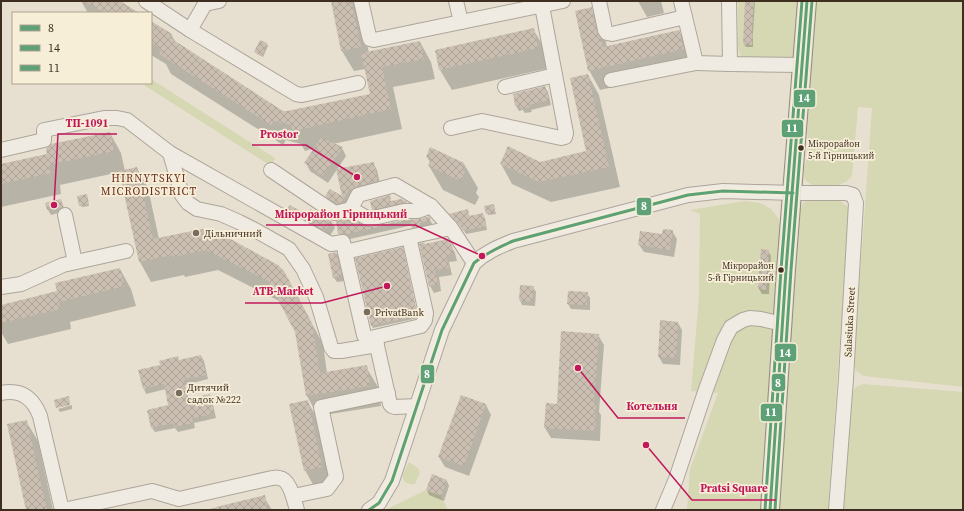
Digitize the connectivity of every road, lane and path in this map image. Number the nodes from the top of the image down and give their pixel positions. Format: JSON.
{"nodes":[{"id":1,"x":146,"y":1,"type":"edge"},
{"id":2,"x":219,"y":1,"type":"edge"},
{"id":3,"x":361,"y":1,"type":"edge"},
{"id":4,"x":456,"y":1,"type":"edge"},
{"id":5,"x":563,"y":1,"type":"edge"},
{"id":6,"x":599,"y":1,"type":"edge"},
{"id":7,"x":681,"y":1,"type":"edge"},
{"id":8,"x":729,"y":1,"type":"edge"},
{"id":9,"x":807,"y":1,"type":"edge"},
{"id":10,"x":542,"y":6,"type":"junction"},
{"id":11,"x":685,"y":16,"type":"junction"},
{"id":12,"x":461,"y":22,"type":"junction"},
{"id":13,"x":190,"y":30,"type":"junction"},
{"id":14,"x":696,"y":63,"type":"junction"},
{"id":15,"x":730,"y":64,"type":"junction"},
{"id":16,"x":802,"y":65,"type":"junction"},
{"id":17,"x":555,"y":75,"type":"junction"},
{"id":18,"x":611,"y":80,"type":"dead end"},
{"id":19,"x":358,"y":83,"type":"dead end"},
{"id":20,"x":505,"y":87,"type":"dead end"},
{"id":21,"x":451,"y":128,"type":"dead end"},
{"id":22,"x":1,"y":150,"type":"edge"},
{"id":23,"x":170,"y":153,"type":"junction"},
{"id":24,"x":271,"y":170,"type":"dead end"},
{"id":25,"x":793,"y":193,"type":"junction"},
{"id":26,"x":430,"y":206,"type":"junction"},
{"id":27,"x":351,"y":209,"type":"junction"},
{"id":28,"x":65,"y":215,"type":"dead end"},
{"id":29,"x":451,"y":228,"type":"junction"},
{"id":30,"x":409,"y":237,"type":"junction"},
{"id":31,"x":126,"y":251,"type":"dead end"},
{"id":32,"x":345,"y":252,"type":"junction"},
{"id":33,"x":75,"y":262,"type":"junction"},
{"id":34,"x":474,"y":263,"type":"junction"},
{"id":35,"x":1,"y":287,"type":"edge"},
{"id":36,"x":783,"y":324,"type":"junction"},
{"id":37,"x":376,"y":341,"type":"junction"},
{"id":38,"x":1,"y":393,"type":"edge"},
{"id":39,"x":388,"y":393,"type":"junction"},
{"id":40,"x":417,"y":406,"type":"junction"},
{"id":41,"x":293,"y":496,"type":"junction"},
{"id":42,"x":296,"y":510,"type":"edge"},
{"id":43,"x":369,"y":510,"type":"edge"},
{"id":44,"x":663,"y":510,"type":"edge"},
{"id":45,"x":770,"y":510,"type":"edge"},
{"id":46,"x":836,"y":510,"type":"edge"}],
"edges":[{"from":1,"to":13,"type":"street"},
{"from":2,"to":13,"type":"street"},
{"from":3,"to":12,"type":"street"},
{"from":4,"to":12,"type":"street"},
{"from":5,"to":10,"type":"street"},
{"from":6,"to":11,"type":"street"},
{"from":7,"to":11,"type":"street"},
{"from":8,"to":15,"type":"street"},
{"from":9,"to":16,"type":"main road"},
{"from":10,"to":12,"type":"street"},
{"from":10,"to":17,"type":"street"},
{"from":11,"to":14,"type":"street"},
{"from":13,"to":19,"type":"street"},
{"from":14,"to":15,"type":"street"},
{"from":14,"to":18,"type":"street"},
{"from":15,"to":16,"type":"street"},
{"from":16,"to":25,"type":"main road"},
{"from":17,"to":20,"type":"street"},
{"from":17,"to":21,"type":"street"},
{"from":22,"to":23,"type":"street"},
{"from":23,"to":32,"type":"street"},
{"from":23,"to":37,"type":"street"},
{"from":24,"to":27,"type":"street"},
{"from":25,"to":34,"type":"street"},
{"from":25,"to":36,"type":"main road"},
{"from":25,"to":46,"type":"street","name":"Salasiuka Street"},
{"from":26,"to":27,"type":"street"},
{"from":26,"to":27,"type":"street"},
{"from":26,"to":29,"type":"street"},
{"from":28,"to":33,"type":"street"},
{"from":29,"to":30,"type":"street"},
{"from":29,"to":34,"type":"street"},
{"from":30,"to":32,"type":"street"},
{"from":30,"to":37,"type":"street"},
{"from":31,"to":33,"type":"street"},
{"from":32,"to":37,"type":"street"},
{"from":33,"to":35,"type":"street"},
{"from":34,"to":40,"type":"street"},
{"from":36,"to":44,"type":"street"},
{"from":36,"to":45,"type":"main road"},
{"from":37,"to":39,"type":"street"},
{"from":38,"to":41,"type":"street"},
{"from":39,"to":40,"type":"street"},
{"from":39,"to":41,"type":"street"},
{"from":40,"to":43,"type":"street"},
{"from":41,"to":42,"type":"street"}]}
